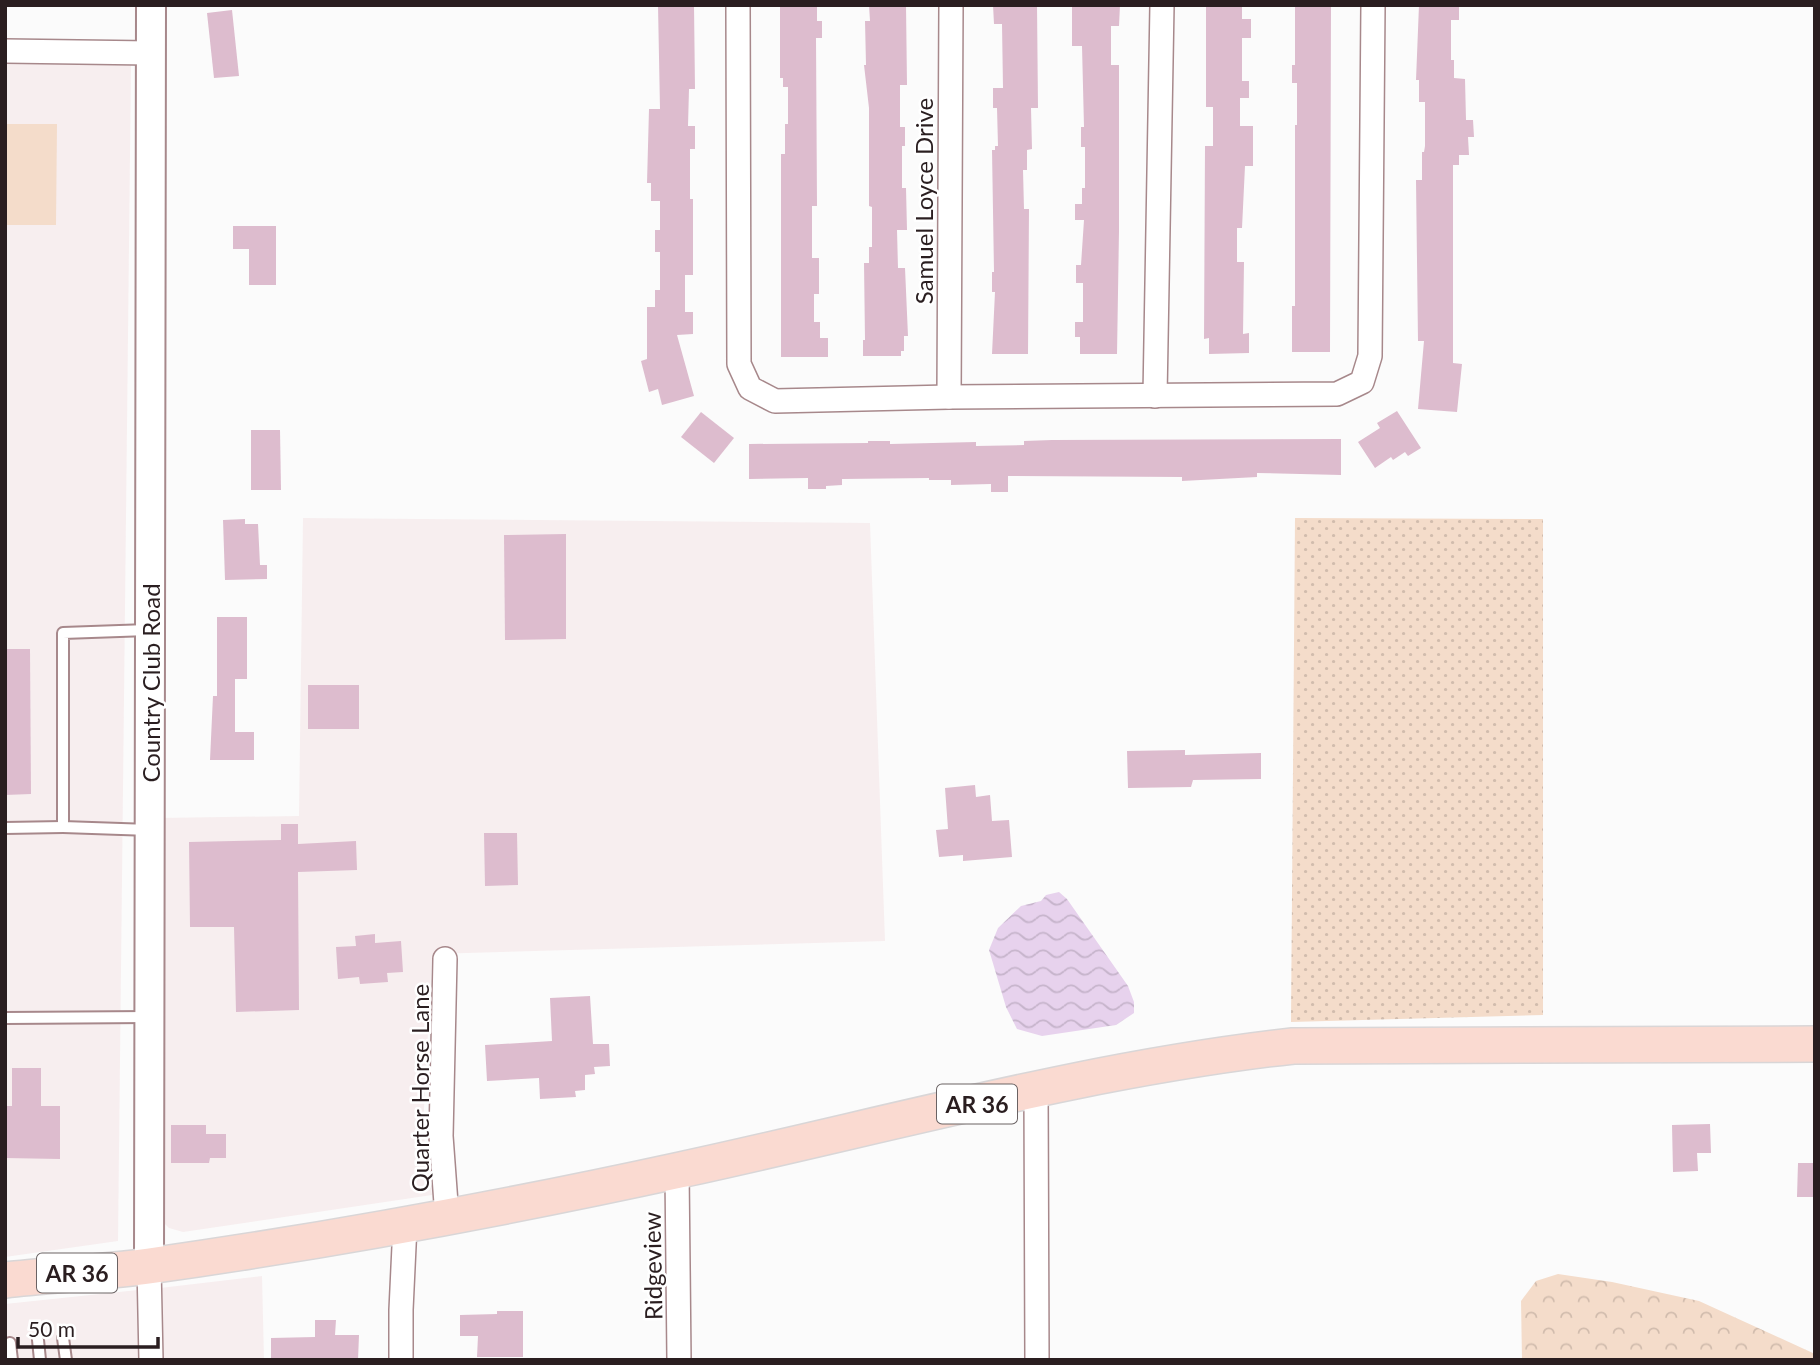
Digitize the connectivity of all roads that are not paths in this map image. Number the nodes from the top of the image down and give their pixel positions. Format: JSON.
{"nodes":[{"id":1,"x":151,"y":5,"type":"edge"},
{"id":2,"x":738,"y":5,"type":"edge"},
{"id":3,"x":951,"y":5,"type":"edge"},
{"id":4,"x":1162,"y":5,"type":"edge"},
{"id":5,"x":1373,"y":5,"type":"edge"},
{"id":6,"x":5,"y":51,"type":"edge"},
{"id":7,"x":151,"y":53,"type":"junction"},
{"id":8,"x":1155,"y":396,"type":"junction"},
{"id":9,"x":949,"y":397,"type":"junction"},
{"id":10,"x":150,"y":630,"type":"junction"},
{"id":11,"x":63,"y":827,"type":"junction"},
{"id":12,"x":5,"y":828,"type":"edge"},
{"id":13,"x":150,"y":830,"type":"junction"},
{"id":14,"x":445,"y":958,"type":"dead end"},
{"id":15,"x":150,"y":1017,"type":"junction"},
{"id":16,"x":5,"y":1018,"type":"edge"},
{"id":17,"x":1815,"y":1044,"type":"edge"},
{"id":18,"x":1037,"y":1090,"type":"junction"},
{"id":19,"x":677,"y":1171,"type":"junction"},
{"id":20,"x":447,"y":1217,"type":"junction"},
{"id":21,"x":405,"y":1225,"type":"junction"},
{"id":22,"x":149,"y":1266,"type":"junction"},
{"id":23,"x":5,"y":1280,"type":"edge"},
{"id":24,"x":63,"y":1338,"type":"dead end"},
{"id":25,"x":38,"y":1340,"type":"dead end"},
{"id":26,"x":10,"y":1343,"type":"dead end"},
{"id":27,"x":12,"y":1360,"type":"edge"},
{"id":28,"x":40,"y":1360,"type":"edge"},
{"id":29,"x":66,"y":1360,"type":"edge"},
{"id":30,"x":151,"y":1360,"type":"edge"},
{"id":31,"x":401,"y":1360,"type":"edge"},
{"id":32,"x":679,"y":1360,"type":"edge"},
{"id":33,"x":1037,"y":1360,"type":"edge"}],
"edges":[{"from":1,"to":7,"type":"street","name":"Country Club Road"},
{"from":2,"to":9,"type":"street"},
{"from":3,"to":9,"type":"street","name":"Samuel Loyce Drive"},
{"from":4,"to":8,"type":"street"},
{"from":5,"to":8,"type":"street"},
{"from":6,"to":7,"type":"street"},
{"from":7,"to":10,"type":"street","name":"Country Club Road"},
{"from":8,"to":9,"type":"street"},
{"from":10,"to":11,"type":"lane"},
{"from":10,"to":13,"type":"street","name":"Country Club Road"},
{"from":11,"to":12,"type":"lane"},
{"from":11,"to":13,"type":"lane"},
{"from":13,"to":15,"type":"street","name":"Country Club Road"},
{"from":14,"to":20,"type":"street","name":"Quarter Horse Lane"},
{"from":15,"to":16,"type":"lane"},
{"from":15,"to":22,"type":"street","name":"Country Club Road"},
{"from":17,"to":18,"type":"main road","number":"AR 36"},
{"from":18,"to":19,"type":"main road","number":"AR 36"},
{"from":18,"to":33,"type":"street"},
{"from":19,"to":20,"type":"main road","number":"AR 36"},
{"from":19,"to":32,"type":"street","name":"Ridgeview"},
{"from":20,"to":21,"type":"main road","number":"AR 36"},
{"from":21,"to":22,"type":"main road","number":"AR 36"},
{"from":21,"to":31,"type":"street"},
{"from":22,"to":23,"type":"main road","number":"AR 36"},
{"from":22,"to":30,"type":"street","name":"Country Club Road"},
{"from":24,"to":29,"type":"lane"},
{"from":25,"to":28,"type":"lane"},
{"from":26,"to":27,"type":"lane"}]}
